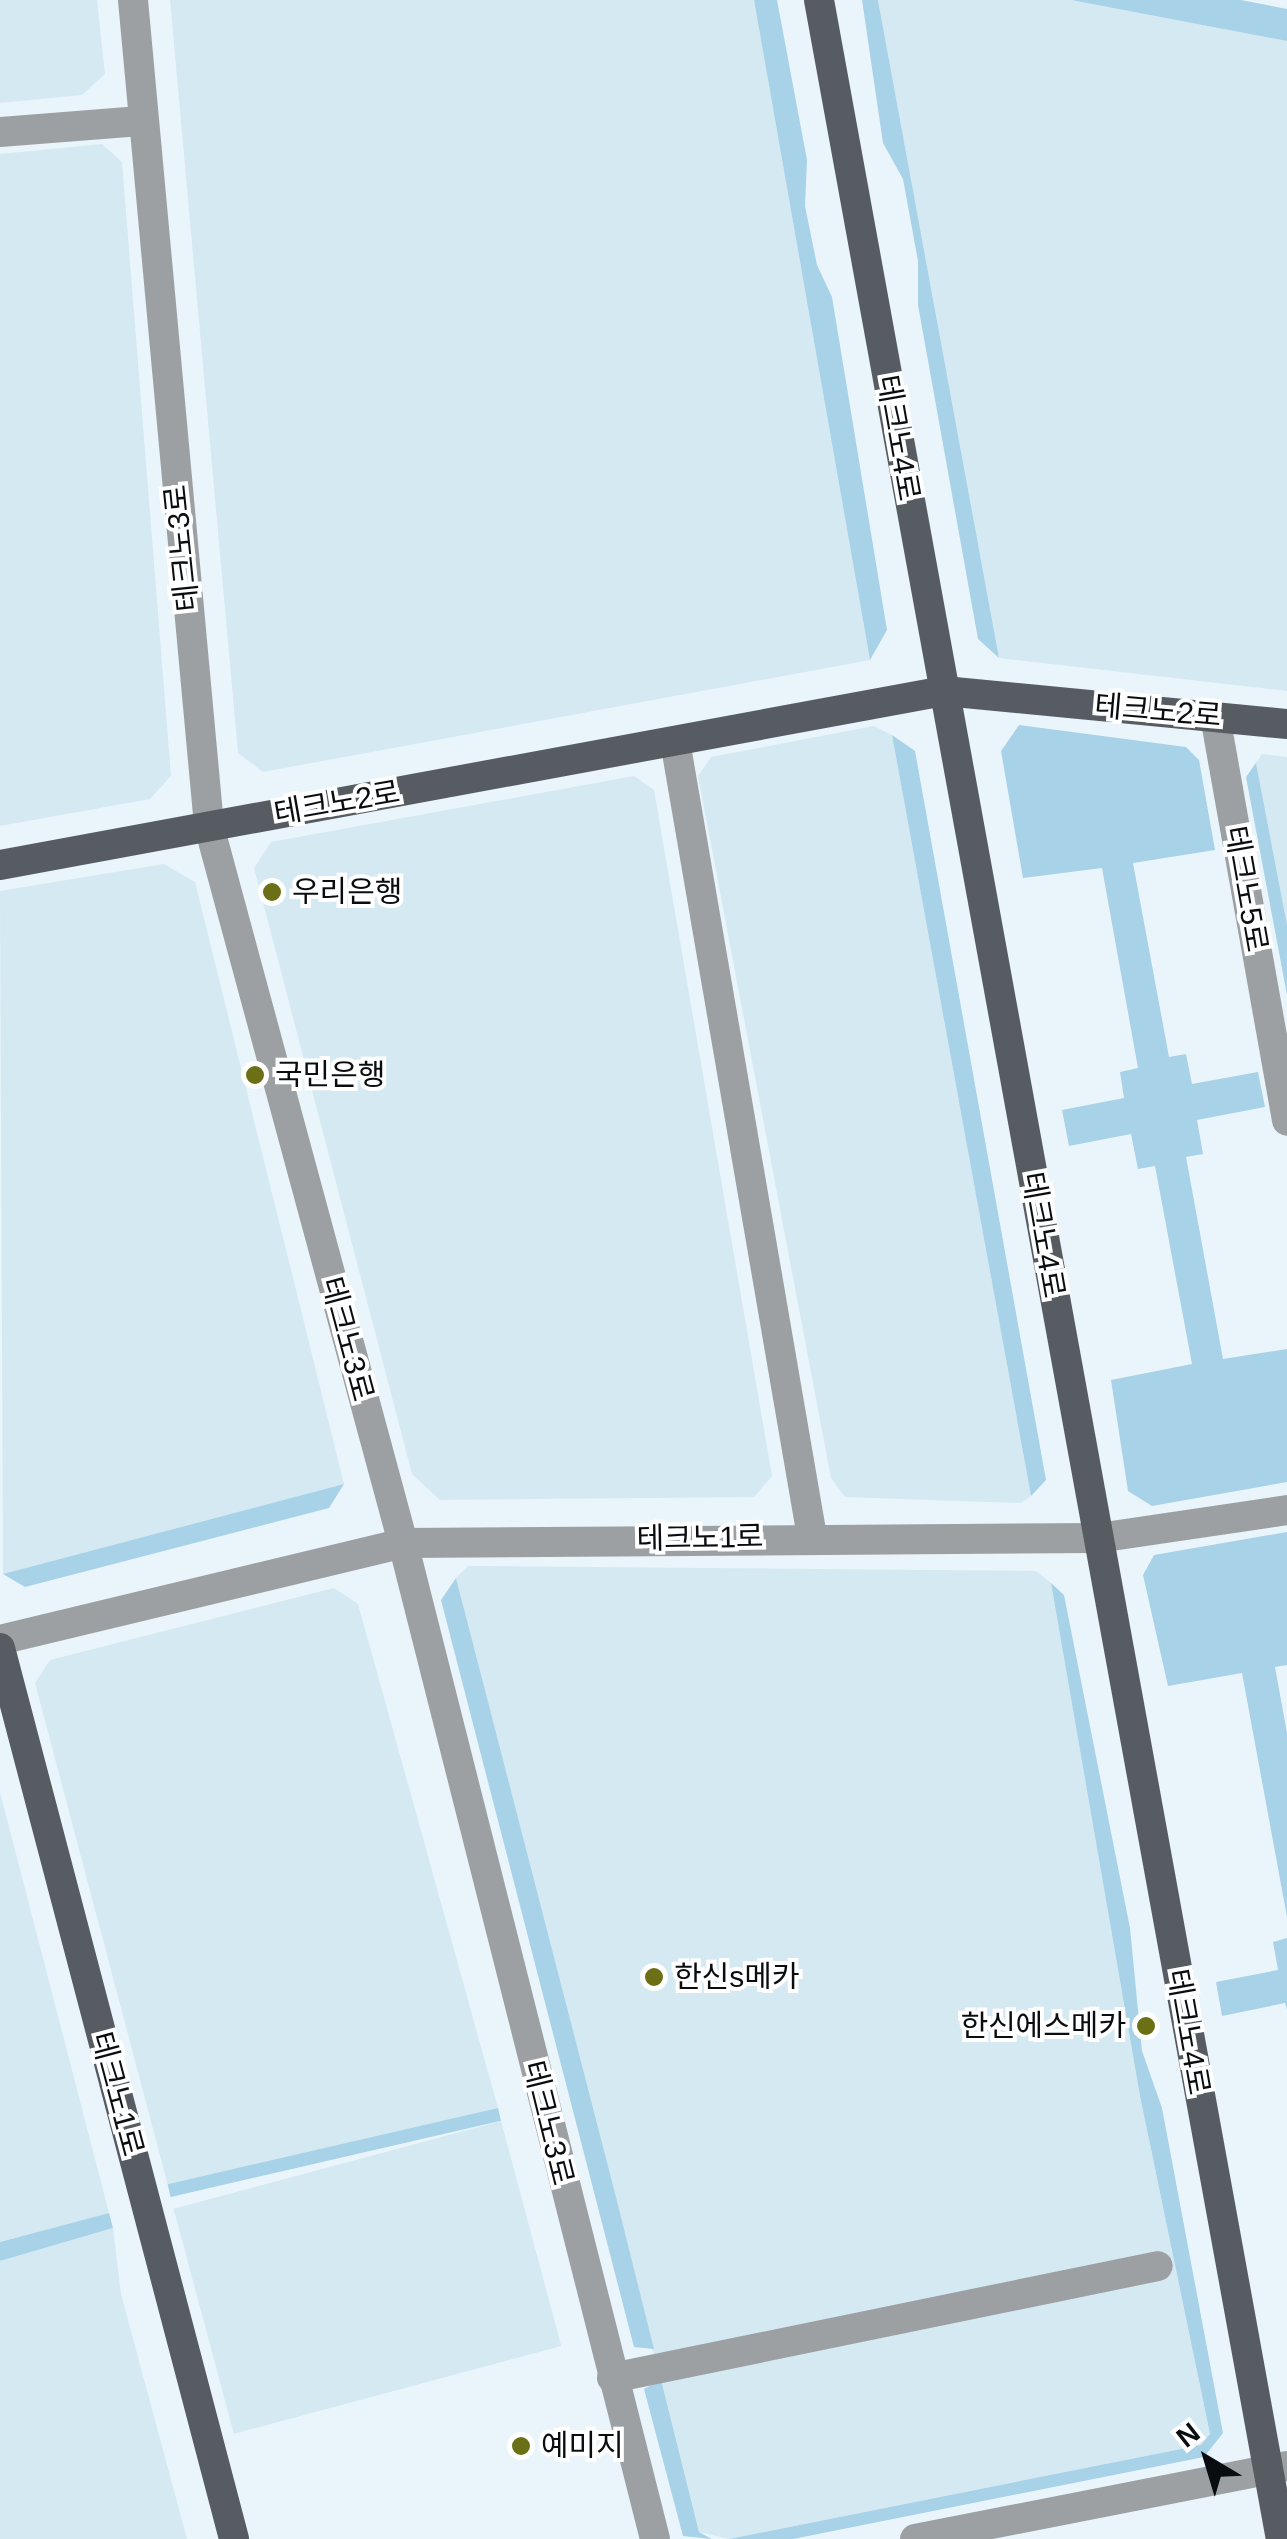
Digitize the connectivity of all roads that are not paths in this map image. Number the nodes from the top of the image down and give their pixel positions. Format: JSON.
{"nodes":[{"id":1,"x":133,"y":0,"type":"edge"},
{"id":2,"x":818,"y":0,"type":"edge"},
{"id":3,"x":140,"y":121,"type":"junction"},
{"id":4,"x":0,"y":132,"type":"edge"},
{"id":5,"x":944,"y":691,"type":"junction"},
{"id":6,"x":1216,"y":716,"type":"junction"},
{"id":7,"x":1287,"y":724,"type":"edge"},
{"id":8,"x":675,"y":740,"type":"junction"},
{"id":9,"x":209,"y":826,"type":"junction"},
{"id":10,"x":0,"y":865,"type":"edge"},
{"id":11,"x":1287,"y":1121,"type":"edge"},
{"id":12,"x":1287,"y":1510,"type":"edge"},
{"id":13,"x":812,"y":1537,"type":"junction"},
{"id":14,"x":1098,"y":1538,"type":"junction"},
{"id":15,"x":402,"y":1542,"type":"junction"},
{"id":16,"x":0,"y":1640,"type":"edge"},
{"id":17,"x":0,"y":1648,"type":"edge"},
{"id":18,"x":1158,"y":2266,"type":"dead end"},
{"id":19,"x":612,"y":2378,"type":"junction"},
{"id":20,"x":1278,"y":2468,"type":"edge"},
{"id":21,"x":919,"y":2538,"type":"edge"},
{"id":22,"x":234,"y":2539,"type":"edge"},
{"id":23,"x":655,"y":2539,"type":"edge"},
{"id":24,"x":1281,"y":2539,"type":"edge"}],
"edges":[{"from":1,"to":3,"type":"street","name":"테크노3로"},
{"from":2,"to":5,"type":"main road","name":"테크노4로"},
{"from":3,"to":4,"type":"street"},
{"from":3,"to":9,"type":"street","name":"테크노3로"},
{"from":5,"to":6,"type":"main road","name":"테크노2로"},
{"from":5,"to":8,"type":"main road","name":"테크노2로"},
{"from":5,"to":14,"type":"main road","name":"테크노4로"},
{"from":6,"to":7,"type":"main road","name":"테크노2로"},
{"from":6,"to":11,"type":"street","name":"테크노5로"},
{"from":8,"to":9,"type":"main road","name":"테크노2로"},
{"from":8,"to":13,"type":"street","name":"테크노1로"},
{"from":9,"to":10,"type":"main road","name":"테크노2로"},
{"from":9,"to":15,"type":"street","name":"테크노3로"},
{"from":12,"to":14,"type":"street","name":"테크노1로"},
{"from":13,"to":14,"type":"street","name":"테크노1로"},
{"from":13,"to":15,"type":"street","name":"테크노1로"},
{"from":14,"to":20,"type":"main road","name":"테크노4로"},
{"from":15,"to":16,"type":"street","name":"테크노1로"},
{"from":15,"to":19,"type":"street","name":"테크노3로"},
{"from":17,"to":22,"type":"main road","name":"테크노1로"},
{"from":18,"to":19,"type":"street"},
{"from":19,"to":23,"type":"street","name":"테크노3로"},
{"from":20,"to":21,"type":"street"},
{"from":20,"to":24,"type":"main road","name":"테크노4로"}]}
